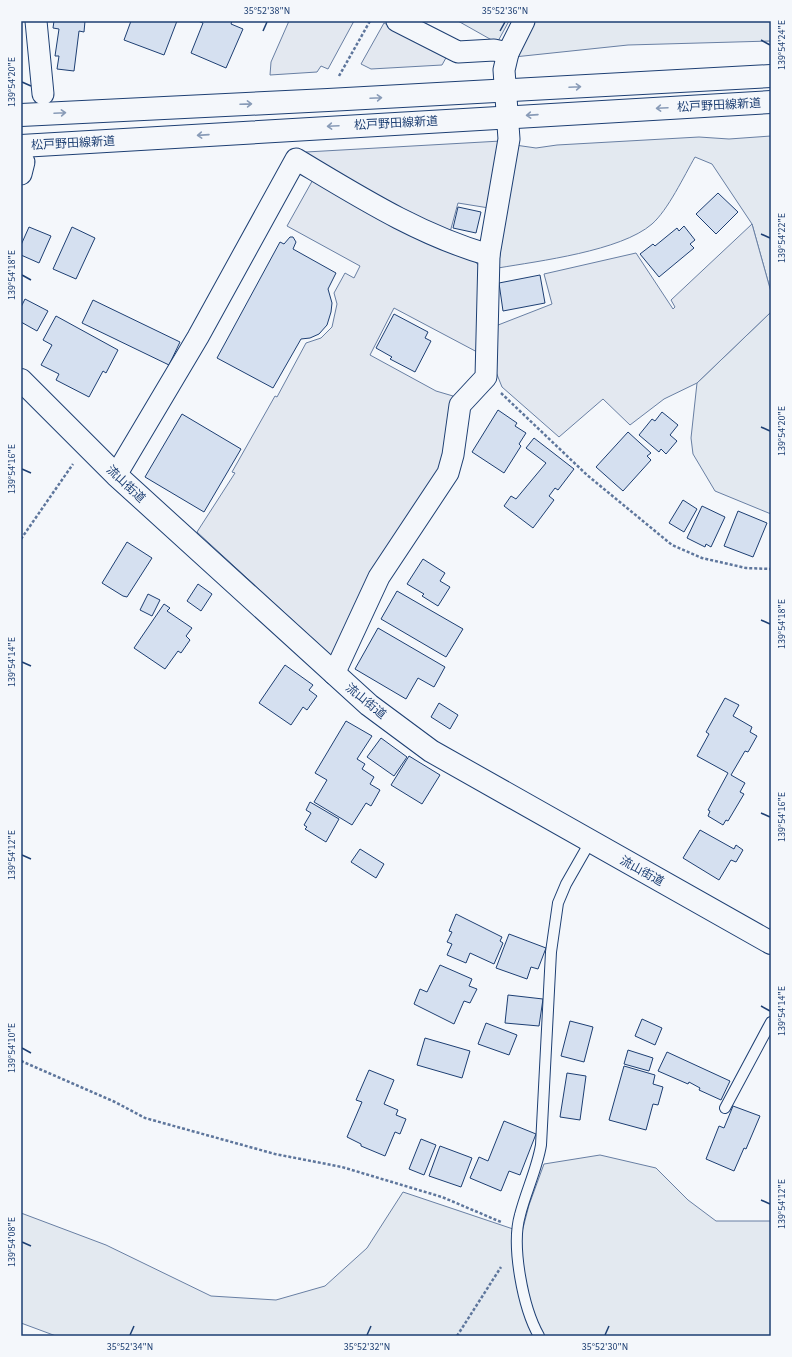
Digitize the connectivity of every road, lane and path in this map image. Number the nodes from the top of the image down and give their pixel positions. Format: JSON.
{"nodes":[{"id":1,"x":36,"y":21,"type":"edge"},
{"id":2,"x":370,"y":21,"type":"edge"},
{"id":3,"x":397,"y":21,"type":"edge"},
{"id":4,"x":524,"y":21,"type":"edge"},
{"id":5,"x":508,"y":53,"type":"junction"},
{"id":6,"x":771,"y":76,"type":"edge"},
{"id":7,"x":338,"y":79,"type":"dead end"},
{"id":8,"x":506,"y":90,"type":"junction"},
{"id":9,"x":43,"y":94,"type":"dead end"},
{"id":10,"x":771,"y":102,"type":"edge"},
{"id":11,"x":21,"y":115,"type":"edge"},
{"id":12,"x":509,"y":117,"type":"junction"},
{"id":13,"x":22,"y":161,"type":"edge"},
{"id":14,"x":489,"y":255,"type":"junction"},
{"id":15,"x":486,"y":377,"type":"junction"},
{"id":16,"x":21,"y":380,"type":"edge"},
{"id":17,"x":86,"y":445,"type":"junction"},
{"id":18,"x":116,"y":475,"type":"junction"},
{"id":19,"x":21,"y":539,"type":"edge"},
{"id":20,"x":771,"y":569,"type":"edge"},
{"id":21,"x":334,"y":674,"type":"junction"},
{"id":22,"x":590,"y":842,"type":"junction"},
{"id":23,"x":771,"y":943,"type":"edge"},
{"id":24,"x":771,"y":1022,"type":"edge"},
{"id":25,"x":21,"y":1061,"type":"edge"},
{"id":26,"x":725,"y":1108,"type":"dead end"},
{"id":27,"x":518,"y":1229,"type":"junction"},
{"id":28,"x":518,"y":1241,"type":"junction"},
{"id":29,"x":457,"y":1336,"type":"edge"},
{"id":30,"x":539,"y":1336,"type":"edge"}],
"edges":[{"from":1,"to":9,"type":"street"},
{"from":2,"to":7,"type":"path"},
{"from":3,"to":5,"type":"street"},
{"from":4,"to":5,"type":"street"},
{"from":5,"to":8,"type":"street"},
{"from":8,"to":6,"type":"main road","one_way":true},
{"from":11,"to":8,"type":"main road","one_way":true},
{"from":8,"to":12,"type":"street"},
{"from":10,"to":12,"type":"main road","name":"松戸野田線新道","one_way":true},
{"from":12,"to":13,"type":"main road","name":"松戸野田線新道","one_way":true},
{"from":12,"to":14,"type":"street"},
{"from":14,"to":15,"type":"street"},
{"from":14,"to":18,"type":"street"},
{"from":15,"to":20,"type":"path"},
{"from":15,"to":21,"type":"street"},
{"from":16,"to":17,"type":"main road","name":"流山街道"},
{"from":17,"to":18,"type":"main road","name":"流山街道"},
{"from":17,"to":19,"type":"path"},
{"from":18,"to":21,"type":"main road","name":"流山街道"},
{"from":21,"to":22,"type":"main road","name":"流山街道"},
{"from":22,"to":23,"type":"main road","name":"流山街道"},
{"from":22,"to":27,"type":"lane"},
{"from":24,"to":26,"type":"lane"},
{"from":25,"to":27,"type":"path"},
{"from":27,"to":28,"type":"lane"},
{"from":28,"to":29,"type":"path"},
{"from":28,"to":30,"type":"lane"}]}
